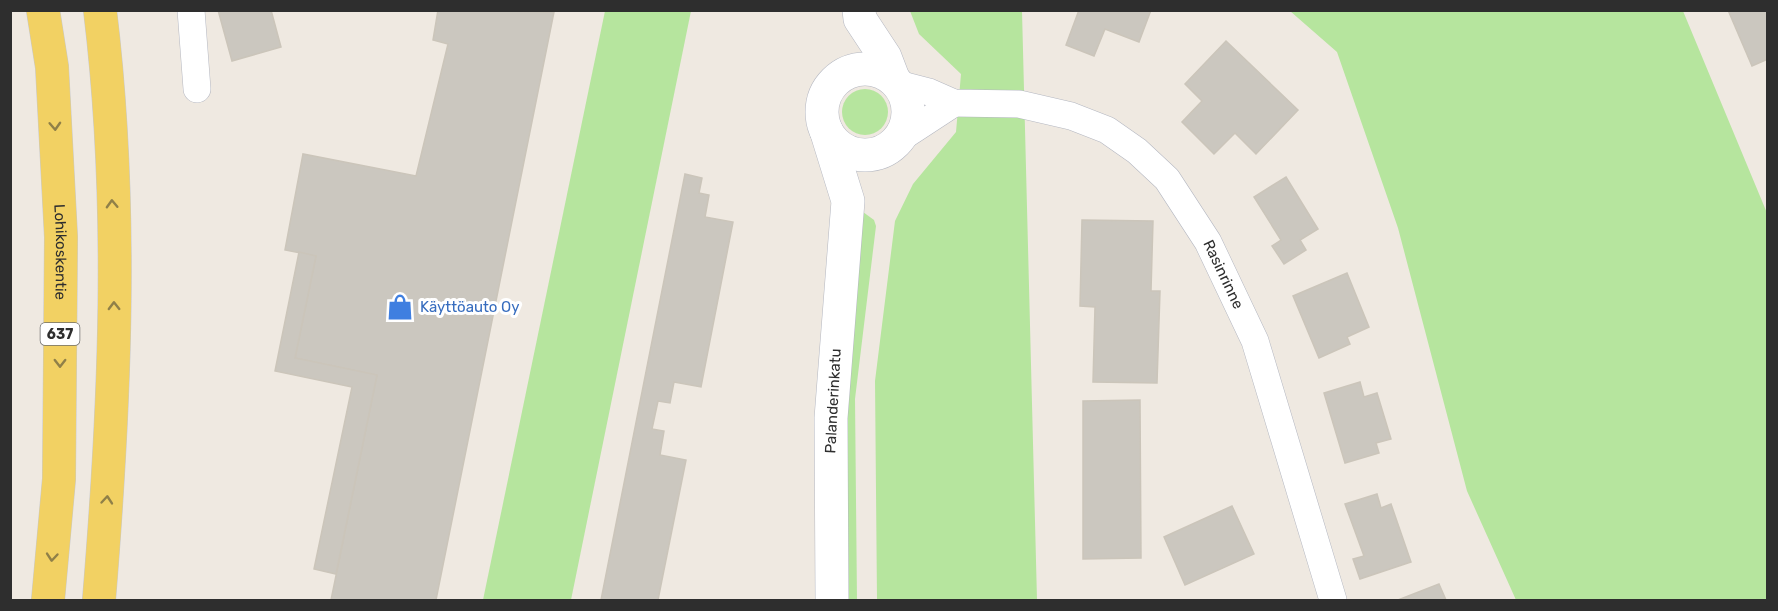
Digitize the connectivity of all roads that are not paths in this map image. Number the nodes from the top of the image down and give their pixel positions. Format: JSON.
{"nodes":[{"id":1,"x":43,"y":10,"type":"edge"},
{"id":2,"x":100,"y":10,"type":"edge"},
{"id":3,"x":191,"y":10,"type":"edge"},
{"id":4,"x":860,"y":15,"type":"edge"},
{"id":5,"x":895,"y":81,"type":"junction"},
{"id":6,"x":829,"y":88,"type":"junction"},
{"id":7,"x":197,"y":89,"type":"dead end"},
{"id":8,"x":954,"y":103,"type":"junction"},
{"id":9,"x":826,"y":130,"type":"junction"},
{"id":10,"x":893,"y":145,"type":"junction"},
{"id":11,"x":848,"y":201,"type":"junction"},
{"id":12,"x":48,"y":600,"type":"edge"},
{"id":13,"x":99,"y":600,"type":"edge"},
{"id":14,"x":832,"y":600,"type":"edge"},
{"id":15,"x":1332,"y":600,"type":"edge"}],
"edges":[{"from":1,"to":12,"type":"main road","name":"Lohikoskentie","number":"637","one_way":true},
{"from":13,"to":2,"type":"main road","one_way":true},
{"from":3,"to":7,"type":"street"},
{"from":4,"to":5,"type":"street"},
{"from":4,"to":6,"type":"street"},
{"from":5,"to":6,"type":"street"},
{"from":5,"to":8,"type":"street","name":"Rasinrinne"},
{"from":5,"to":10,"type":"street"},
{"from":6,"to":9,"type":"street"},
{"from":8,"to":10,"type":"street"},
{"from":8,"to":15,"type":"street","name":"Rasinrinne"},
{"from":9,"to":10,"type":"street"},
{"from":9,"to":11,"type":"street","name":"Palanderinkatu"},
{"from":10,"to":11,"type":"street"},
{"from":11,"to":14,"type":"street","name":"Palanderinkatu"}]}
